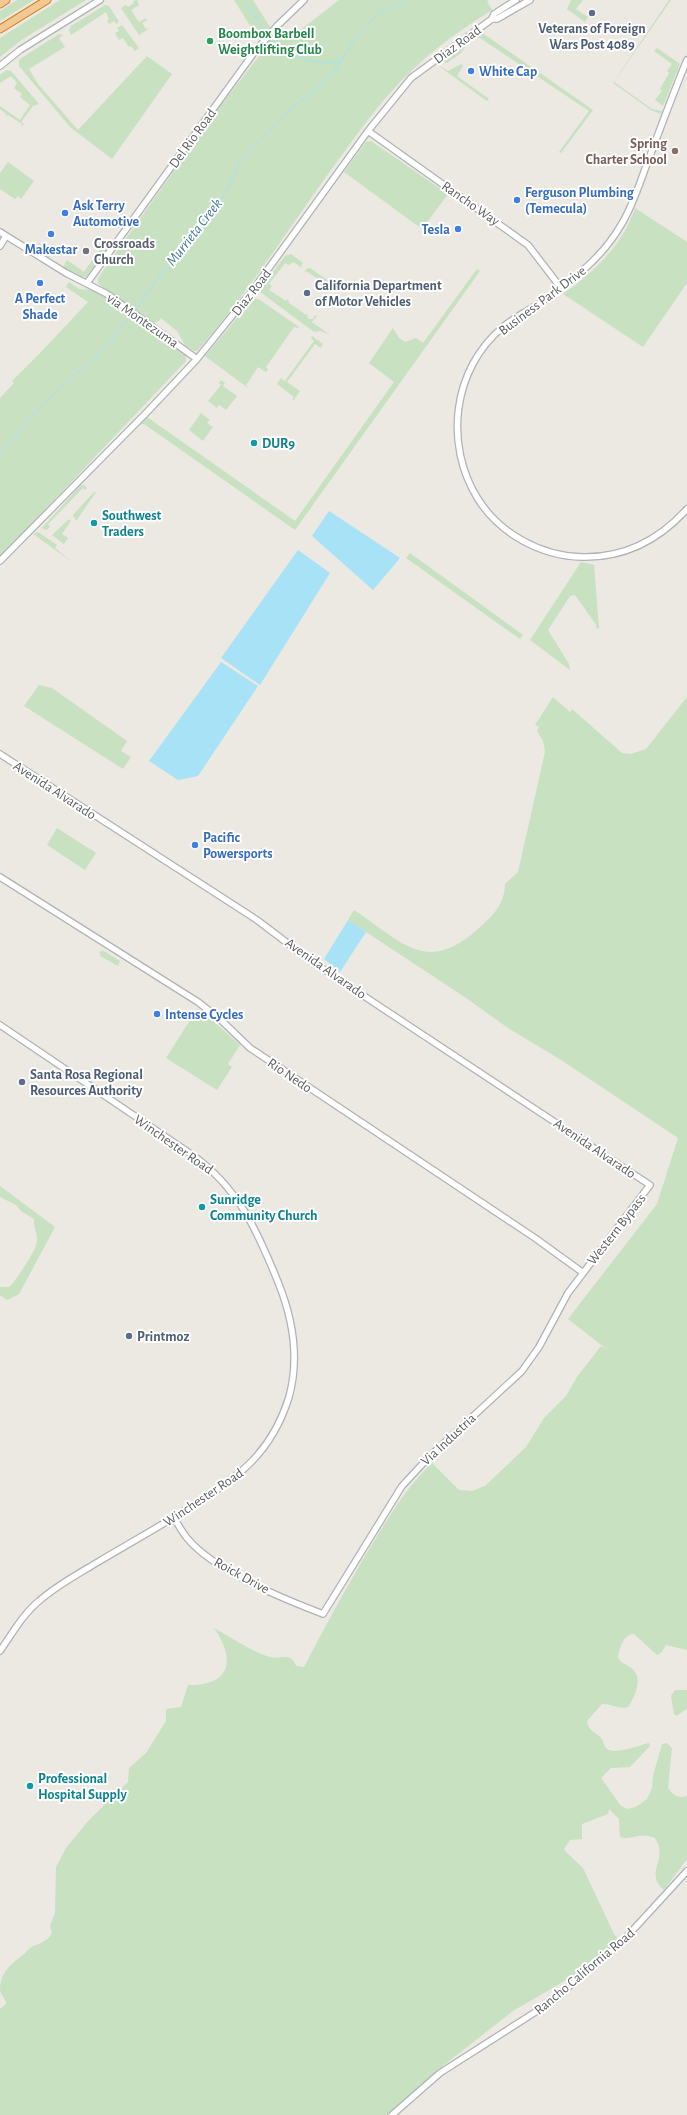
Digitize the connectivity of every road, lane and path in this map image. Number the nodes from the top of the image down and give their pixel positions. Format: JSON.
{"nodes":[{"id":1,"x":6,"y":0,"type":"edge"},
{"id":2,"x":47,"y":0,"type":"edge"},
{"id":3,"x":100,"y":0,"type":"edge"},
{"id":4,"x":304,"y":0,"type":"edge"},
{"id":5,"x":516,"y":0,"type":"edge"},
{"id":6,"x":530,"y":0,"type":"edge"},
{"id":7,"x":0,"y":4,"type":"edge"},
{"id":8,"x":492,"y":19,"type":"junction"},
{"id":9,"x":0,"y":29,"type":"edge"},
{"id":10,"x":687,"y":60,"type":"edge"},
{"id":11,"x":0,"y":66,"type":"edge"},
{"id":12,"x":368,"y":131,"type":"junction"},
{"id":13,"x":0,"y":232,"type":"edge"},
{"id":14,"x":6,"y":236,"type":"junction"},
{"id":15,"x":0,"y":246,"type":"edge"},
{"id":16,"x":87,"y":283,"type":"junction"},
{"id":17,"x":561,"y":288,"type":"junction"},
{"id":18,"x":197,"y":358,"type":"junction"},
{"id":19,"x":687,"y":509,"type":"edge"},
{"id":20,"x":0,"y":560,"type":"edge"},
{"id":21,"x":0,"y":754,"type":"edge"},
{"id":22,"x":0,"y":877,"type":"edge"},
{"id":23,"x":0,"y":1025,"type":"edge"},
{"id":24,"x":650,"y":1185,"type":"joint"},
{"id":25,"x":582,"y":1272,"type":"junction"},
{"id":26,"x":174,"y":1518,"type":"junction"},
{"id":27,"x":323,"y":1614,"type":"joint"},
{"id":28,"x":0,"y":1651,"type":"edge"},
{"id":29,"x":687,"y":1871,"type":"edge"},
{"id":30,"x":392,"y":2115,"type":"edge"}],
"edges":[{"from":1,"to":7,"type":"highway"},
{"from":2,"to":9,"type":"highway"},
{"from":3,"to":11,"type":"street"},
{"from":4,"to":16,"type":"street","name":"Del Rio Road"},
{"from":5,"to":8,"type":"street","name":"Diaz Road"},
{"from":6,"to":8,"type":"street","name":"Diaz Road"},
{"from":8,"to":12,"type":"street","name":"Diaz Road"},
{"from":10,"to":17,"type":"street","name":"Business Park Drive"},
{"from":12,"to":17,"type":"street","name":"Rancho Way"},
{"from":12,"to":18,"type":"street","name":"Diaz Road"},
{"from":13,"to":14,"type":"street"},
{"from":14,"to":15,"type":"street"},
{"from":14,"to":16,"type":"street"},
{"from":16,"to":18,"type":"street","name":"via Montezuma"},
{"from":17,"to":19,"type":"street","name":"Business Park Drive"},
{"from":18,"to":20,"type":"street","name":"Diaz Road"},
{"from":21,"to":24,"type":"street","name":"Avenida Alvarado"},
{"from":22,"to":25,"type":"street","name":"Rio Nedo"},
{"from":23,"to":26,"type":"street","name":"Winchester Road"},
{"from":24,"to":25,"type":"street","name":"Western Bypass"},
{"from":25,"to":27,"type":"street","name":"Via Industria"},
{"from":26,"to":27,"type":"street","name":"Roick Drive"},
{"from":26,"to":28,"type":"street","name":"Winchester Road"},
{"from":29,"to":30,"type":"street","name":"Rancho California Road"}]}
